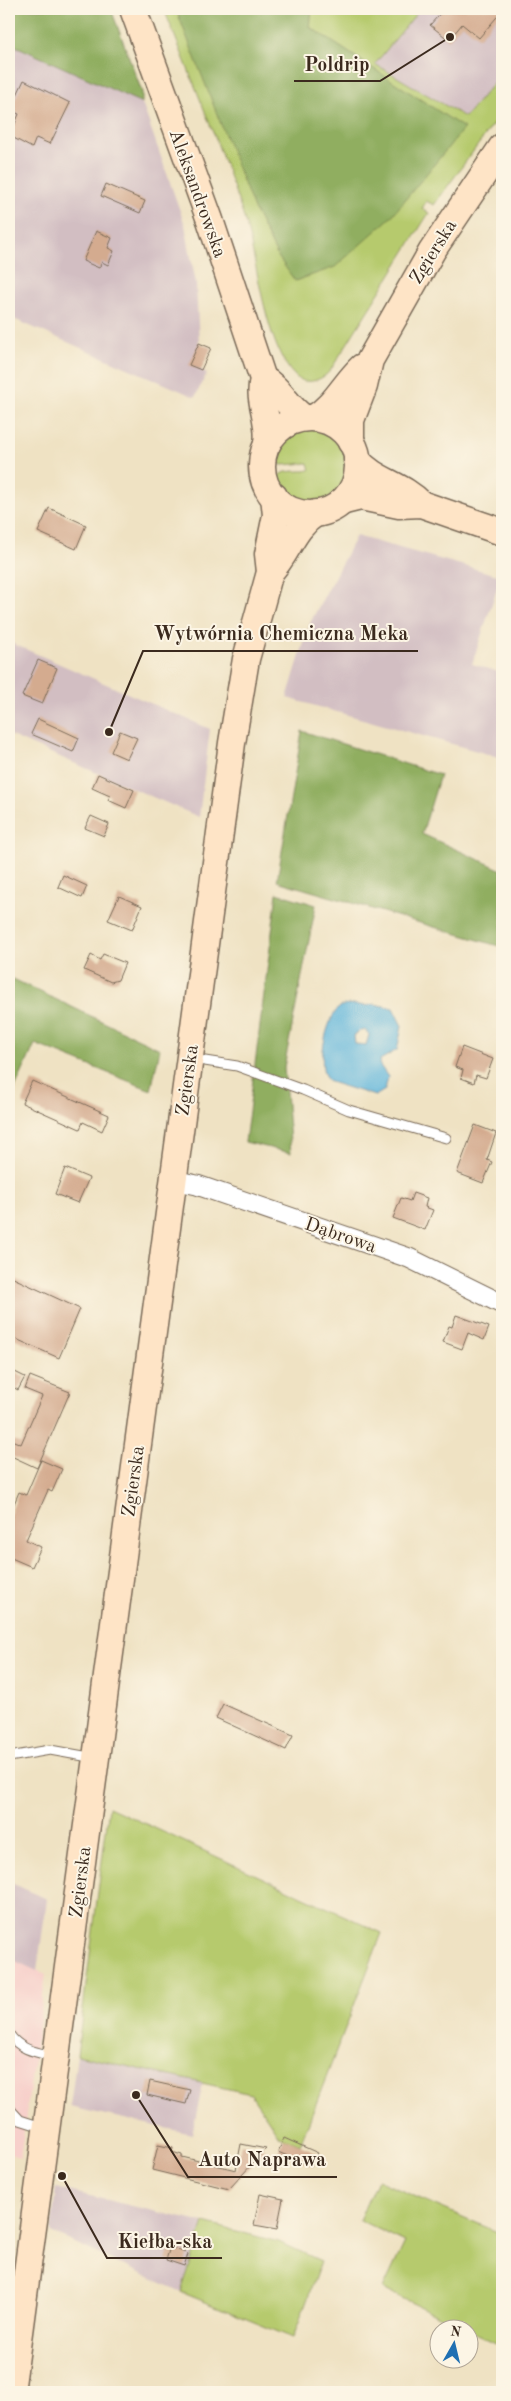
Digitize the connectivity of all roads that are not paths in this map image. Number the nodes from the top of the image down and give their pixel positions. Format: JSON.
{"nodes":[{"id":1,"x":133,"y":9,"type":"edge"},
{"id":2,"x":502,"y":147,"type":"edge"},
{"id":3,"x":370,"y":360,"type":"junction"},
{"id":4,"x":263,"y":379,"type":"junction"},
{"id":5,"x":309,"y":418,"type":"junction"},
{"id":6,"x":267,"y":444,"type":"junction"},
{"id":7,"x":354,"y":451,"type":"junction"},
{"id":8,"x":274,"y":496,"type":"junction"},
{"id":9,"x":341,"y":502,"type":"junction"},
{"id":10,"x":421,"y":504,"type":"junction"},
{"id":11,"x":316,"y":513,"type":"junction"},
{"id":12,"x":502,"y":532,"type":"edge"},
{"id":13,"x":270,"y":572,"type":"junction"},
{"id":14,"x":189,"y":1059,"type":"junction"},
{"id":15,"x":446,"y":1138,"type":"dead end"},
{"id":16,"x":173,"y":1180,"type":"junction"},
{"id":17,"x":502,"y":1304,"type":"edge"},
{"id":18,"x":9,"y":1757,"type":"edge"},
{"id":19,"x":95,"y":1758,"type":"junction"},
{"id":20,"x":9,"y":2034,"type":"edge"},
{"id":21,"x":56,"y":2057,"type":"junction"},
{"id":22,"x":9,"y":2108,"type":"edge"},
{"id":23,"x":46,"y":2128,"type":"junction"},
{"id":24,"x":11,"y":2392,"type":"edge"}],
"edges":[{"from":1,"to":4,"type":"main road","name":"Aleksandrowska"},
{"from":2,"to":3,"type":"main road","name":"Zgierska"},
{"from":3,"to":5,"type":"main road","name":"Zgierska"},
{"from":3,"to":7,"type":"main road","name":"Zgierska"},
{"from":4,"to":5,"type":"main road","name":"Aleksandrowska"},
{"from":4,"to":6,"type":"main road","name":"Aleksandrowska"},
{"from":5,"to":6,"type":"main road"},
{"from":5,"to":7,"type":"main road"},
{"from":6,"to":8,"type":"main road"},
{"from":7,"to":9,"type":"main road"},
{"from":7,"to":10,"type":"main road"},
{"from":8,"to":11,"type":"main road"},
{"from":8,"to":13,"type":"main road","name":"Zgierska"},
{"from":9,"to":10,"type":"main road"},
{"from":9,"to":11,"type":"main road"},
{"from":10,"to":12,"type":"main road"},
{"from":11,"to":13,"type":"main road","name":"Zgierska"},
{"from":13,"to":14,"type":"main road","name":"Zgierska"},
{"from":14,"to":15,"type":"lane"},
{"from":14,"to":16,"type":"main road","name":"Zgierska"},
{"from":16,"to":17,"type":"street","name":"Dąbrowa"},
{"from":16,"to":19,"type":"main road","name":"Zgierska"},
{"from":18,"to":19,"type":"lane"},
{"from":19,"to":21,"type":"main road","name":"Zgierska"},
{"from":20,"to":21,"type":"lane"},
{"from":21,"to":23,"type":"main road","name":"Zgierska"},
{"from":22,"to":23,"type":"lane"},
{"from":23,"to":24,"type":"main road","name":"Zgierska"}]}
